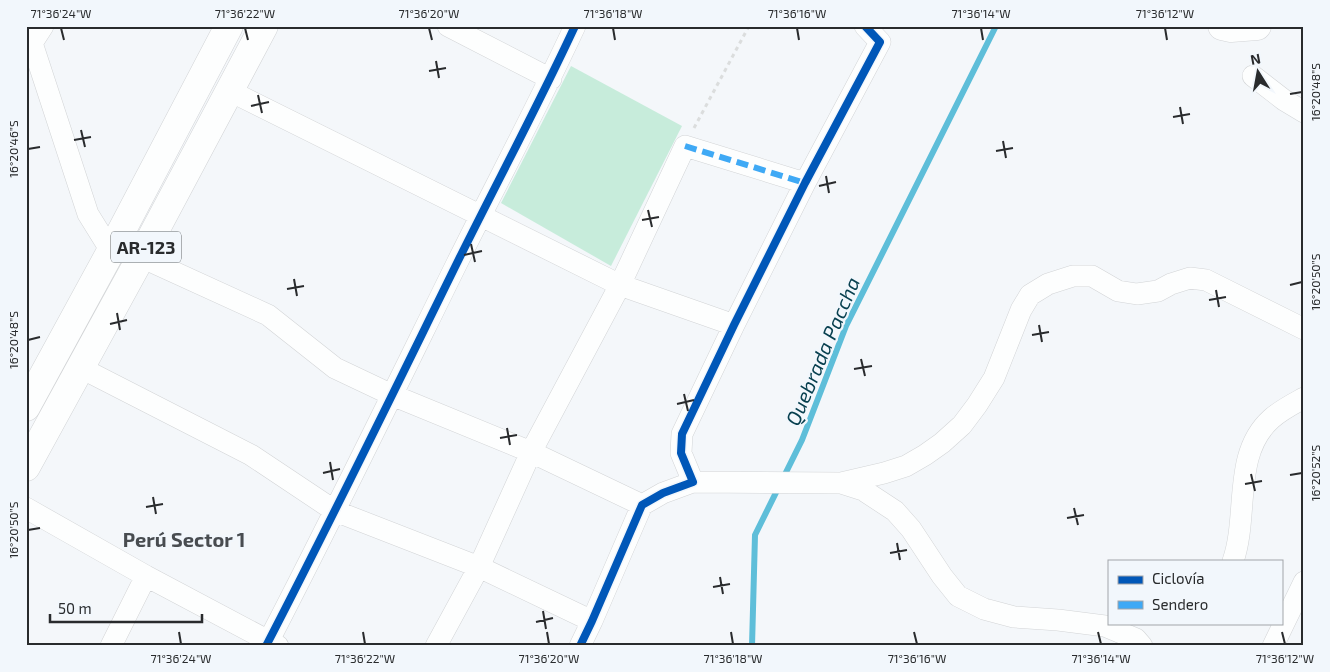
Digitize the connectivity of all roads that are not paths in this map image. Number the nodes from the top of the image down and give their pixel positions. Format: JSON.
{"nodes":[{"id":1,"x":229,"y":26,"type":"edge"},
{"id":2,"x":264,"y":26,"type":"edge"},
{"id":3,"x":448,"y":26,"type":"edge"},
{"id":4,"x":575,"y":26,"type":"edge"},
{"id":5,"x":865,"y":26,"type":"edge"},
{"id":6,"x":1222,"y":26,"type":"edge"},
{"id":7,"x":1257,"y":26,"type":"edge"},
{"id":8,"x":34,"y":38,"type":"edge"},
{"id":9,"x":1253,"y":76,"type":"dead end"},
{"id":10,"x":551,"y":79,"type":"junction"},
{"id":11,"x":230,"y":90,"type":"junction"},
{"id":12,"x":1304,"y":112,"type":"edge"},
{"id":13,"x":805,"y":183,"type":"junction"},
{"id":14,"x":481,"y":215,"type":"junction"},
{"id":15,"x":111,"y":251,"type":"junction"},
{"id":16,"x":142,"y":256,"type":"junction"},
{"id":17,"x":620,"y":285,"type":"junction"},
{"id":18,"x":734,"y":325,"type":"junction"},
{"id":19,"x":1304,"y":329,"type":"edge"},
{"id":20,"x":81,"y":368,"type":"junction"},
{"id":21,"x":34,"y":379,"type":"edge"},
{"id":22,"x":392,"y":395,"type":"junction"},
{"id":23,"x":1304,"y":398,"type":"edge"},
{"id":24,"x":26,"y":407,"type":"edge"},
{"id":25,"x":531,"y":452,"type":"junction"},
{"id":26,"x":26,"y":467,"type":"edge"},
{"id":27,"x":693,"y":482,"type":"junction"},
{"id":28,"x":841,"y":483,"type":"junction"},
{"id":29,"x":642,"y":505,"type":"junction"},
{"id":30,"x":26,"y":508,"type":"edge"},
{"id":31,"x":335,"y":511,"type":"junction"},
{"id":32,"x":1233,"y":560,"type":"edge"},
{"id":33,"x":479,"y":567,"type":"junction"},
{"id":34,"x":146,"y":576,"type":"junction"},
{"id":35,"x":1304,"y":582,"type":"edge"},
{"id":36,"x":592,"y":622,"type":"junction"},
{"id":37,"x":1130,"y":624,"type":"edge"},
{"id":38,"x":1105,"y":626,"type":"junction"},
{"id":39,"x":271,"y":644,"type":"edge"},
{"id":40,"x":111,"y":646,"type":"edge"},
{"id":41,"x":436,"y":646,"type":"edge"},
{"id":42,"x":580,"y":646,"type":"edge"},
{"id":43,"x":1142,"y":646,"type":"edge"},
{"id":44,"x":1273,"y":646,"type":"edge"}],
"edges":[{"from":1,"to":15,"type":"main road","number":"AR-123"},
{"from":2,"to":11,"type":"main road","number":"AR-123"},
{"from":3,"to":10,"type":"street"},
{"from":4,"to":10,"type":"street"},
{"from":5,"to":13,"type":"street"},
{"from":6,"to":7,"type":"main road"},
{"from":8,"to":15,"type":"street"},
{"from":9,"to":12,"type":"street"},
{"from":10,"to":14,"type":"street"},
{"from":11,"to":14,"type":"street"},
{"from":11,"to":16,"type":"main road","number":"AR-123"},
{"from":13,"to":17,"type":"street"},
{"from":13,"to":18,"type":"street"},
{"from":14,"to":17,"type":"street"},
{"from":14,"to":22,"type":"street"},
{"from":15,"to":21,"type":"main road","number":"AR-123"},
{"from":16,"to":20,"type":"main road","number":"AR-123"},
{"from":16,"to":22,"type":"street"},
{"from":17,"to":18,"type":"street"},
{"from":17,"to":25,"type":"street"},
{"from":18,"to":27,"type":"street"},
{"from":19,"to":28,"type":"street"},
{"from":20,"to":26,"type":"main road","number":"AR-123"},
{"from":20,"to":31,"type":"street"},
{"from":21,"to":24,"type":"main road","number":"AR-123"},
{"from":22,"to":25,"type":"street"},
{"from":22,"to":31,"type":"street"},
{"from":23,"to":32,"type":"street"},
{"from":25,"to":29,"type":"street"},
{"from":25,"to":33,"type":"street"},
{"from":27,"to":28,"type":"street"},
{"from":27,"to":29,"type":"street"},
{"from":28,"to":38,"type":"street"},
{"from":29,"to":36,"type":"street"},
{"from":30,"to":34,"type":"street"},
{"from":31,"to":33,"type":"street"},
{"from":31,"to":39,"type":"street"},
{"from":33,"to":36,"type":"street"},
{"from":33,"to":41,"type":"street"},
{"from":34,"to":39,"type":"street"},
{"from":34,"to":40,"type":"street"},
{"from":35,"to":44,"type":"street"},
{"from":36,"to":42,"type":"street"},
{"from":37,"to":38,"type":"street"},
{"from":38,"to":43,"type":"street"}]}
